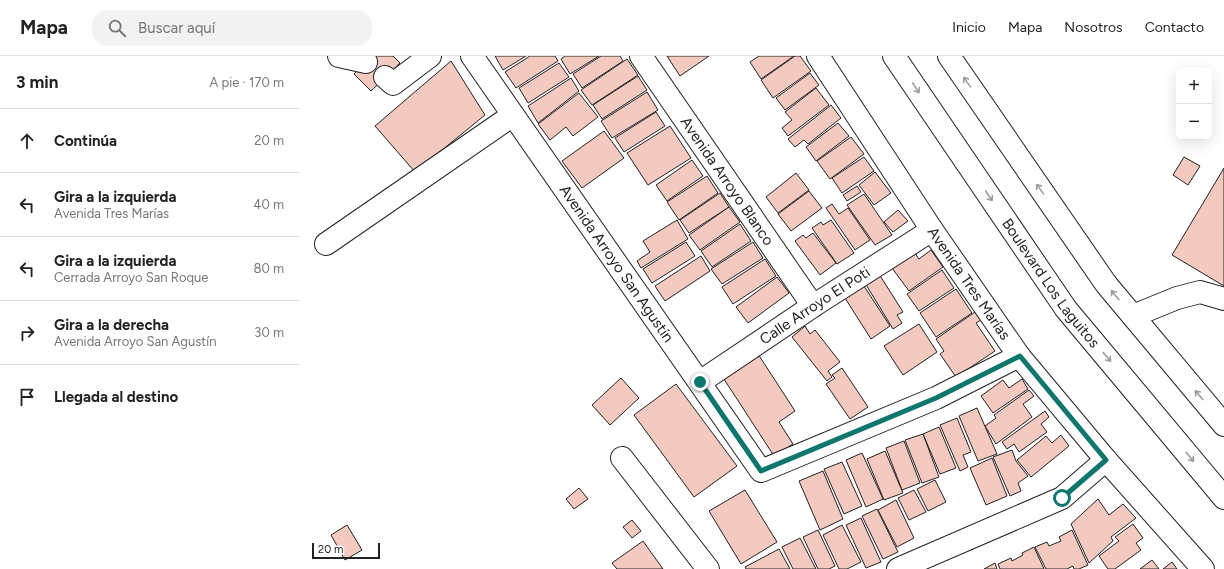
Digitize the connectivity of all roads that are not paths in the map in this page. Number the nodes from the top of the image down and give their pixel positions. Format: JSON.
{"nodes":[{"id":1,"x":339,"y":56,"type":"edge"},
{"id":2,"x":430,"y":56,"type":"edge"},
{"id":3,"x":472,"y":56,"type":"edge"},
{"id":4,"x":641,"y":56,"type":"edge"},
{"id":5,"x":818,"y":56,"type":"edge"},
{"id":6,"x":894,"y":56,"type":"edge"},
{"id":7,"x":949,"y":56,"type":"edge"},
{"id":8,"x":366,"y":62,"type":"dead end"},
{"id":9,"x":389,"y":80,"type":"dead end"},
{"id":10,"x":513,"y":115,"type":"junction"},
{"id":11,"x":932,"y":230,"type":"junction"},
{"id":12,"x":326,"y":244,"type":"dead end"},
{"id":13,"x":1224,"y":299,"type":"edge"},
{"id":14,"x":813,"y":306,"type":"junction"},
{"id":15,"x":1133,"y":316,"type":"junction"},
{"id":16,"x":1020,"y":356,"type":"junction"},
{"id":17,"x":700,"y":382,"type":"junction"},
{"id":18,"x":1224,"y":425,"type":"edge"},
{"id":19,"x":622,"y":458,"type":"dead end"},
{"id":20,"x":1106,"y":460,"type":"junction"},
{"id":21,"x":1224,"y":498,"type":"edge"},
{"id":22,"x":708,"y":569,"type":"edge"},
{"id":23,"x":898,"y":569,"type":"edge"},
{"id":24,"x":1203,"y":569,"type":"edge"}],
"edges":[{"from":1,"to":8,"type":"street"},
{"from":2,"to":9,"type":"street"},
{"from":3,"to":10,"type":"street","name":"Avenida Arroyo San Agustín"},
{"from":4,"to":14,"type":"street","name":"Avenida Arroyo Blanco"},
{"from":5,"to":11,"type":"street","name":"Avenida Tres Marías"},
{"from":6,"to":21,"type":"street","name":"Boulevard Los Laguitos","one_way":true},
{"from":15,"to":7,"type":"street","one_way":true},
{"from":10,"to":12,"type":"street"},
{"from":10,"to":17,"type":"street","name":"Avenida Arroyo San Agustín"},
{"from":11,"to":14,"type":"street","name":"Calle Arroyo El Poti"},
{"from":11,"to":16,"type":"street","name":"Avenida Tres Marías"},
{"from":13,"to":15,"type":"street"},
{"from":14,"to":17,"type":"street","name":"Calle Arroyo El Poti"},
{"from":18,"to":15,"type":"street","one_way":true},
{"from":16,"to":17,"type":"street","name":"Avenida Arroyo San Agustín"},
{"from":16,"to":20,"type":"street","name":"Avenida Tres Marías"},
{"from":19,"to":22,"type":"street"},
{"from":20,"to":23,"type":"street"},
{"from":20,"to":24,"type":"street","name":"Avenida Tres Marías"}]}
